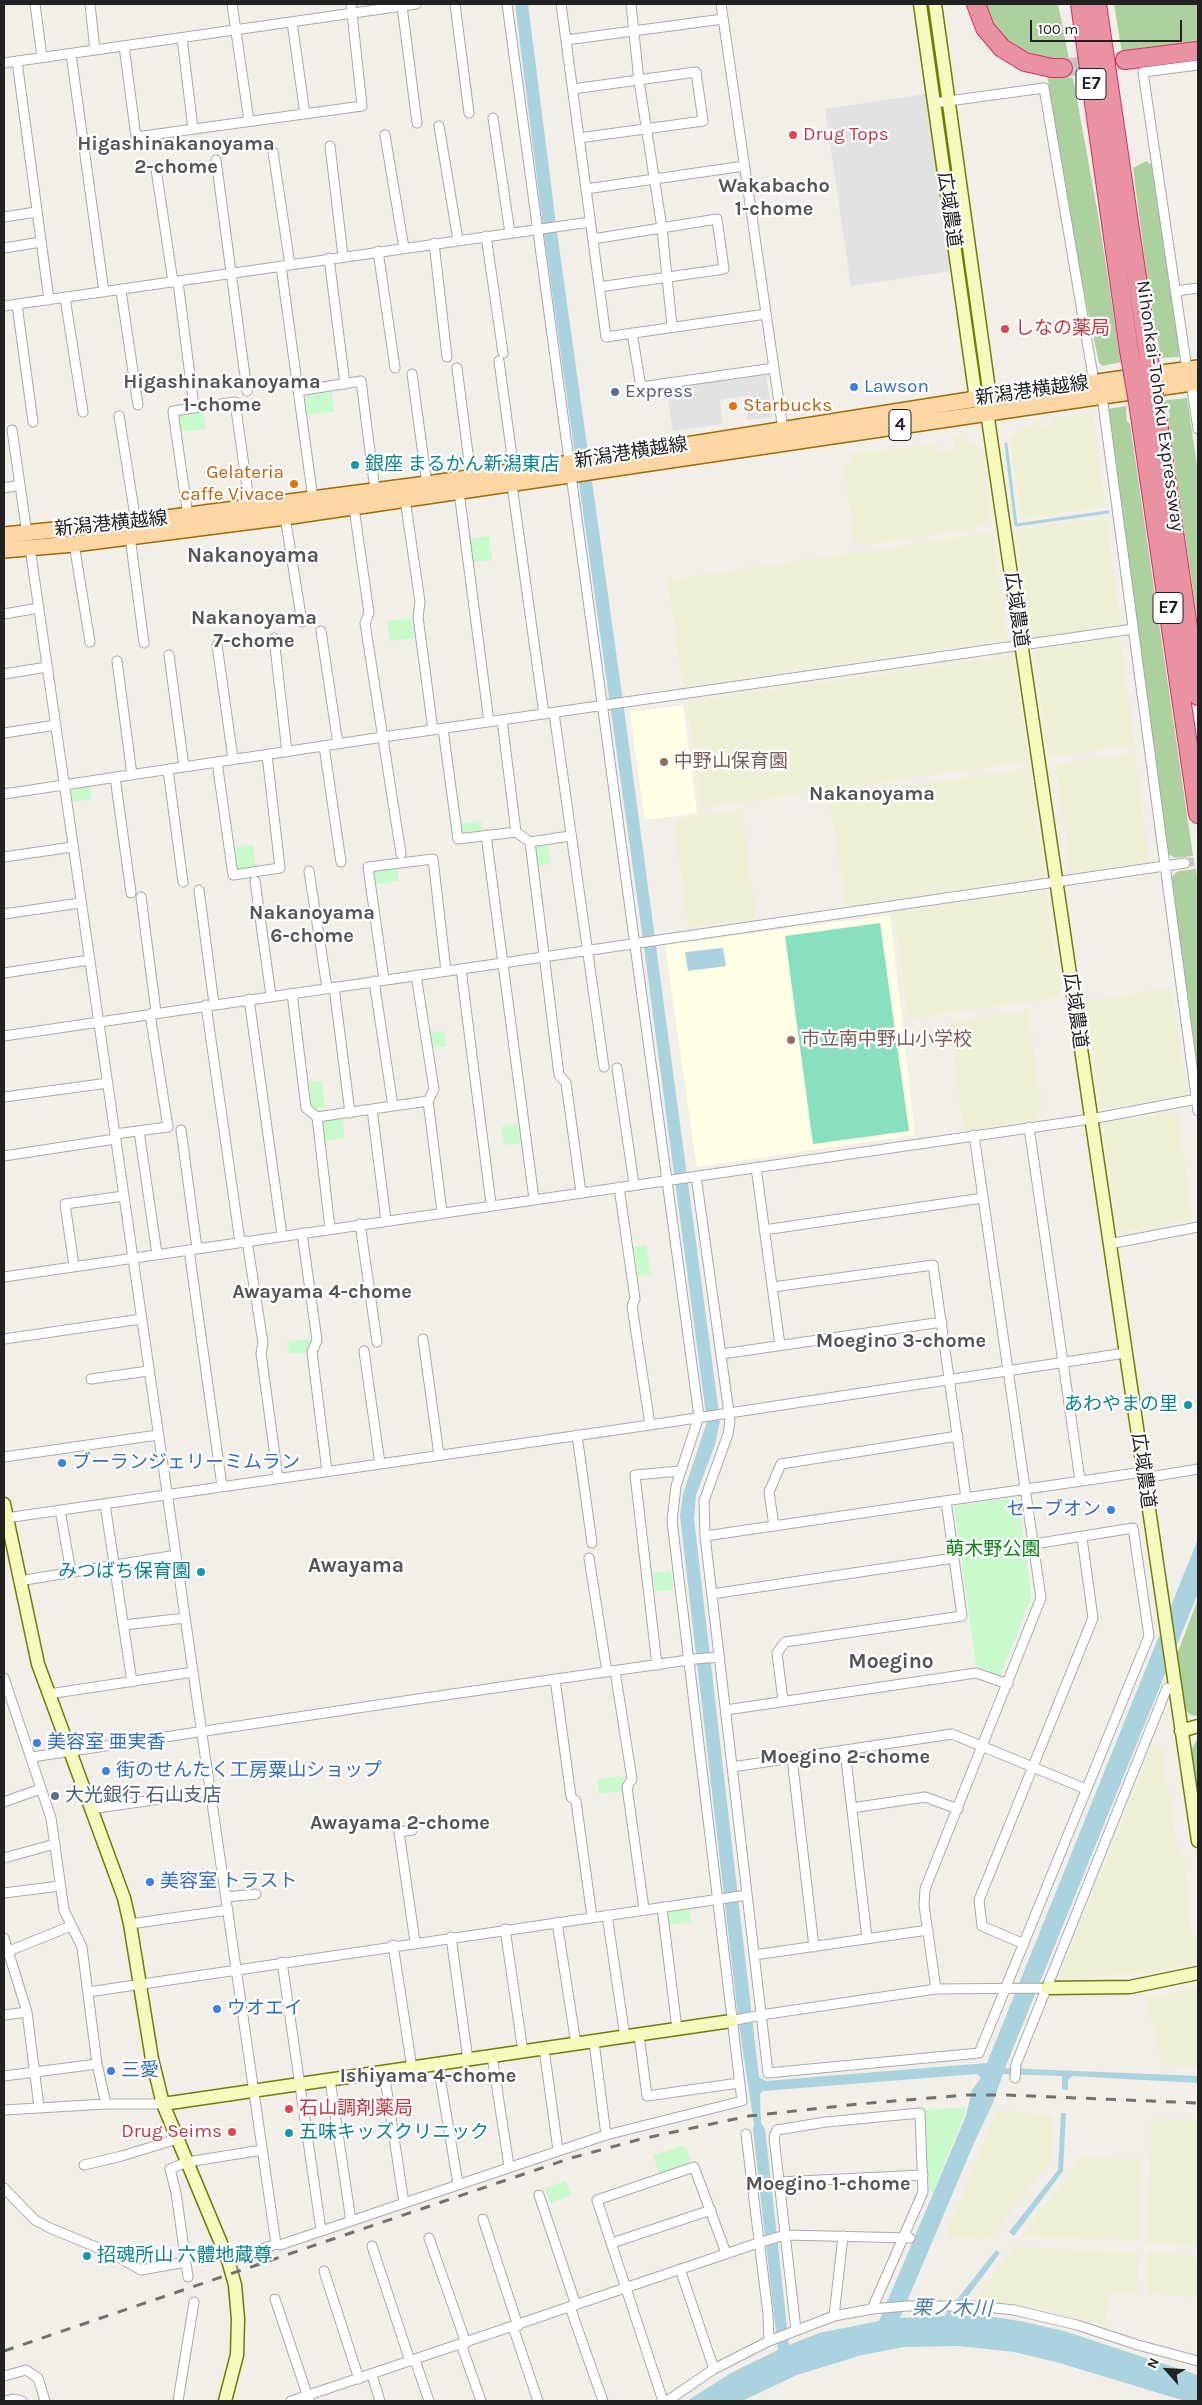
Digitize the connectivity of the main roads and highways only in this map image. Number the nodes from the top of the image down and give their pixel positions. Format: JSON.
{"nodes":[{"id":1,"x":976,"y":4,"type":"edge"},
{"id":2,"x":1069,"y":4,"type":"edge"},
{"id":3,"x":1080,"y":4,"type":"edge"},
{"id":4,"x":1096,"y":4,"type":"edge"},
{"id":5,"x":1105,"y":4,"type":"edge"},
{"id":6,"x":1198,"y":51,"type":"edge"},
{"id":7,"x":1125,"y":60,"type":"tunnel mouth"},
{"id":8,"x":1063,"y":68,"type":"tunnel mouth"},
{"id":9,"x":1120,"y":158,"type":"junction"},
{"id":10,"x":1103,"y":164,"type":"junction"},
{"id":11,"x":1194,"y":376,"type":"edge"},
{"id":12,"x":1146,"y":402,"type":"junction"},
{"id":13,"x":985,"y":403,"type":"junction"},
{"id":14,"x":600,"y":465,"type":"junction"},
{"id":15,"x":513,"y":478,"type":"junction"},
{"id":16,"x":4,"y":535,"type":"edge"},
{"id":17,"x":28,"y":541,"type":"junction"},
{"id":18,"x":4,"y":550,"type":"edge"},
{"id":19,"x":1198,"y":696,"type":"edge"},
{"id":20,"x":1198,"y":814,"type":"edge"}],
"edges":[{"from":1,"to":8,"type":"highway"},
{"from":2,"to":10,"type":"highway"},
{"from":3,"to":10,"type":"highway","name":"Nihonkai-Tohoku Expressway","number":"E7"},
{"from":4,"to":9,"type":"highway","name":"Nihonkai-Tohoku Expressway","number":"E7"},
{"from":5,"to":9,"type":"highway"},
{"from":6,"to":7,"type":"highway"},
{"from":9,"to":12,"type":"highway","name":"Nihonkai-Tohoku Expressway","number":"E7","bridge":true},
{"from":10,"to":12,"type":"highway","name":"Nihonkai-Tohoku Expressway","number":"E7","bridge":true},
{"from":11,"to":13,"type":"main road","name":"新潟港横越線","number":"4"},
{"from":11,"to":13,"type":"main road","name":"新潟港横越線","number":"4"},
{"from":12,"to":19,"type":"highway","name":"Nihonkai-Tohoku Expressway","number":"E7"},
{"from":12,"to":20,"type":"highway","name":"Nihonkai-Tohoku Expressway","number":"E7"},
{"from":13,"to":14,"type":"main road","name":"新潟港横越線","number":"4"},
{"from":13,"to":14,"type":"main road","name":"新潟港横越線","number":"4"},
{"from":14,"to":15,"type":"main road","name":"新潟港横越線","number":"4"},
{"from":15,"to":17,"type":"main road","name":"新潟港横越線","number":"4"},
{"from":15,"to":17,"type":"main road","name":"新潟港横越線","number":"4"},
{"from":16,"to":17,"type":"main road","name":"新潟港横越線","number":"4"},
{"from":17,"to":18,"type":"main road","name":"新潟港横越線","number":"4"}]}
